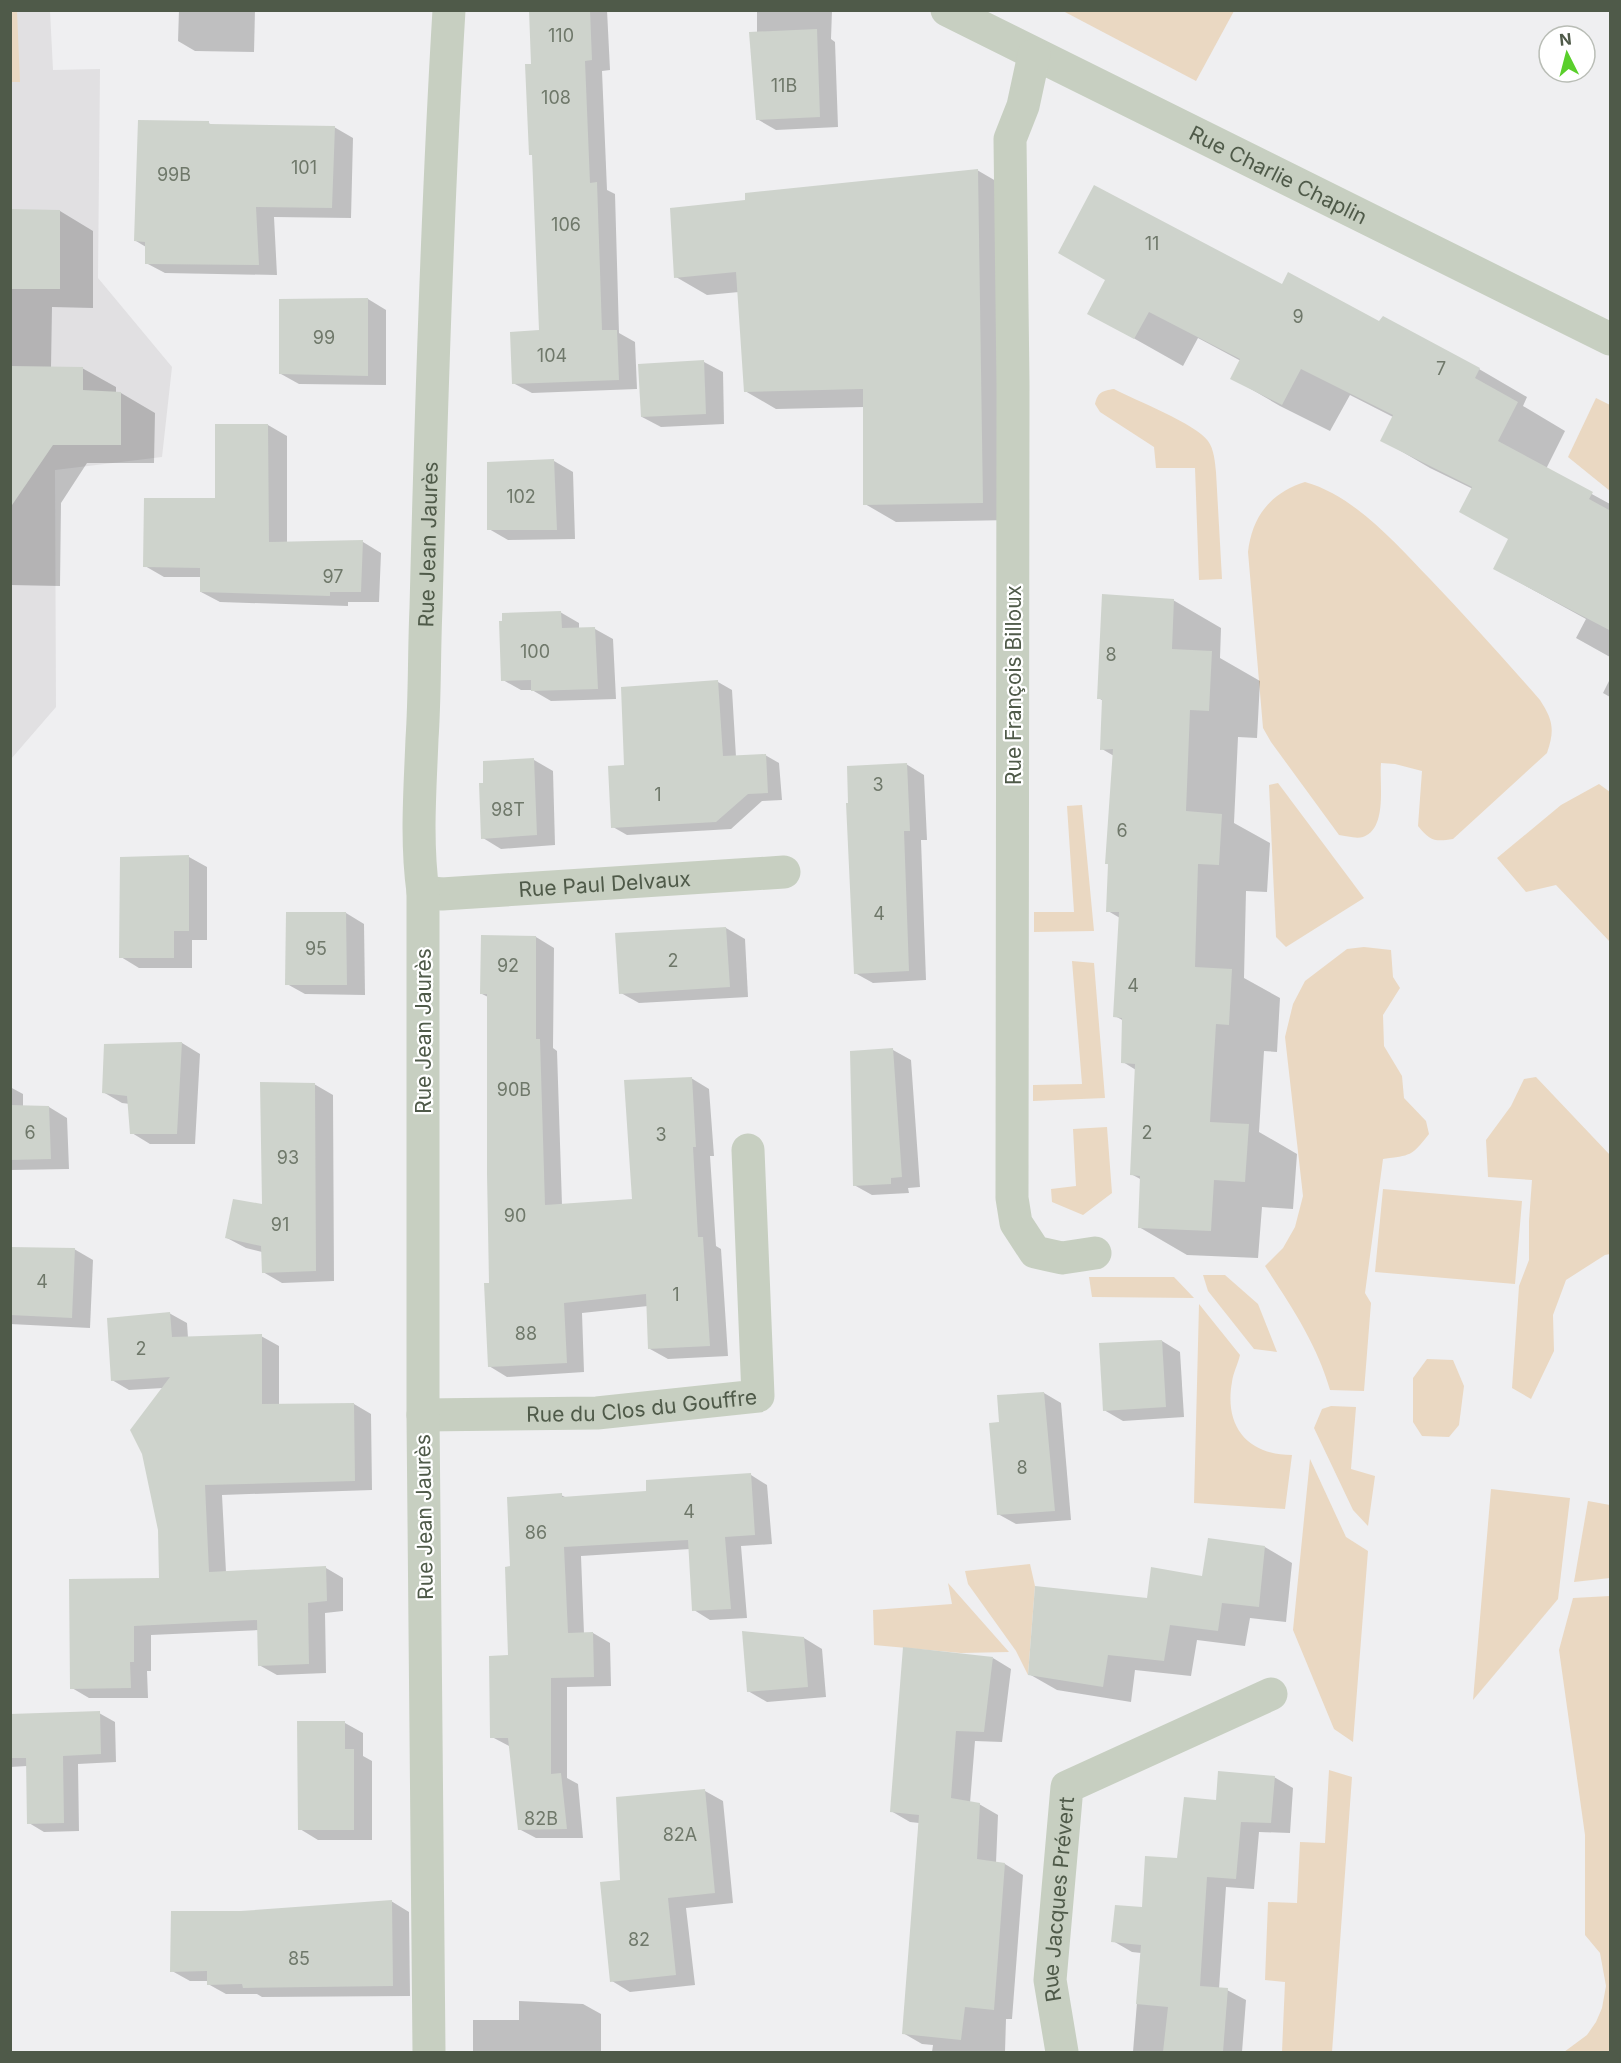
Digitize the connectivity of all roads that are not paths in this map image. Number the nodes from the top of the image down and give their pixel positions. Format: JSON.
{"nodes":[{"id":1,"x":449,"y":10,"type":"edge"},
{"id":2,"x":947,"y":10,"type":"edge"},
{"id":3,"x":1034,"y":55,"type":"junction"},
{"id":4,"x":1611,"y":339,"type":"edge"},
{"id":5,"x":784,"y":872,"type":"dead end"},
{"id":6,"x":423,"y":892,"type":"junction"},
{"id":7,"x":748,"y":1150,"type":"dead end"},
{"id":8,"x":1095,"y":1253,"type":"dead end"},
{"id":9,"x":423,"y":1415,"type":"junction"},
{"id":10,"x":1271,"y":1694,"type":"dead end"},
{"id":11,"x":429,"y":2052,"type":"edge"},
{"id":12,"x":1062,"y":2052,"type":"edge"}],
"edges":[{"from":1,"to":6,"type":"street","name":"Rue Jean Jaurès"},
{"from":2,"to":3,"type":"street","name":"Rue Charlie Chaplin"},
{"from":3,"to":4,"type":"street","name":"Rue Charlie Chaplin"},
{"from":3,"to":8,"type":"street","name":"Rue François Billoux"},
{"from":5,"to":6,"type":"street","name":"Rue Paul Delvaux"},
{"from":6,"to":9,"type":"street","name":"Rue Jean Jaurès"},
{"from":7,"to":9,"type":"street","name":"Rue du Clos du Gouffre"},
{"from":9,"to":11,"type":"street","name":"Rue Jean Jaurès"},
{"from":10,"to":12,"type":"street","name":"Rue Jacques Prévert"}]}
